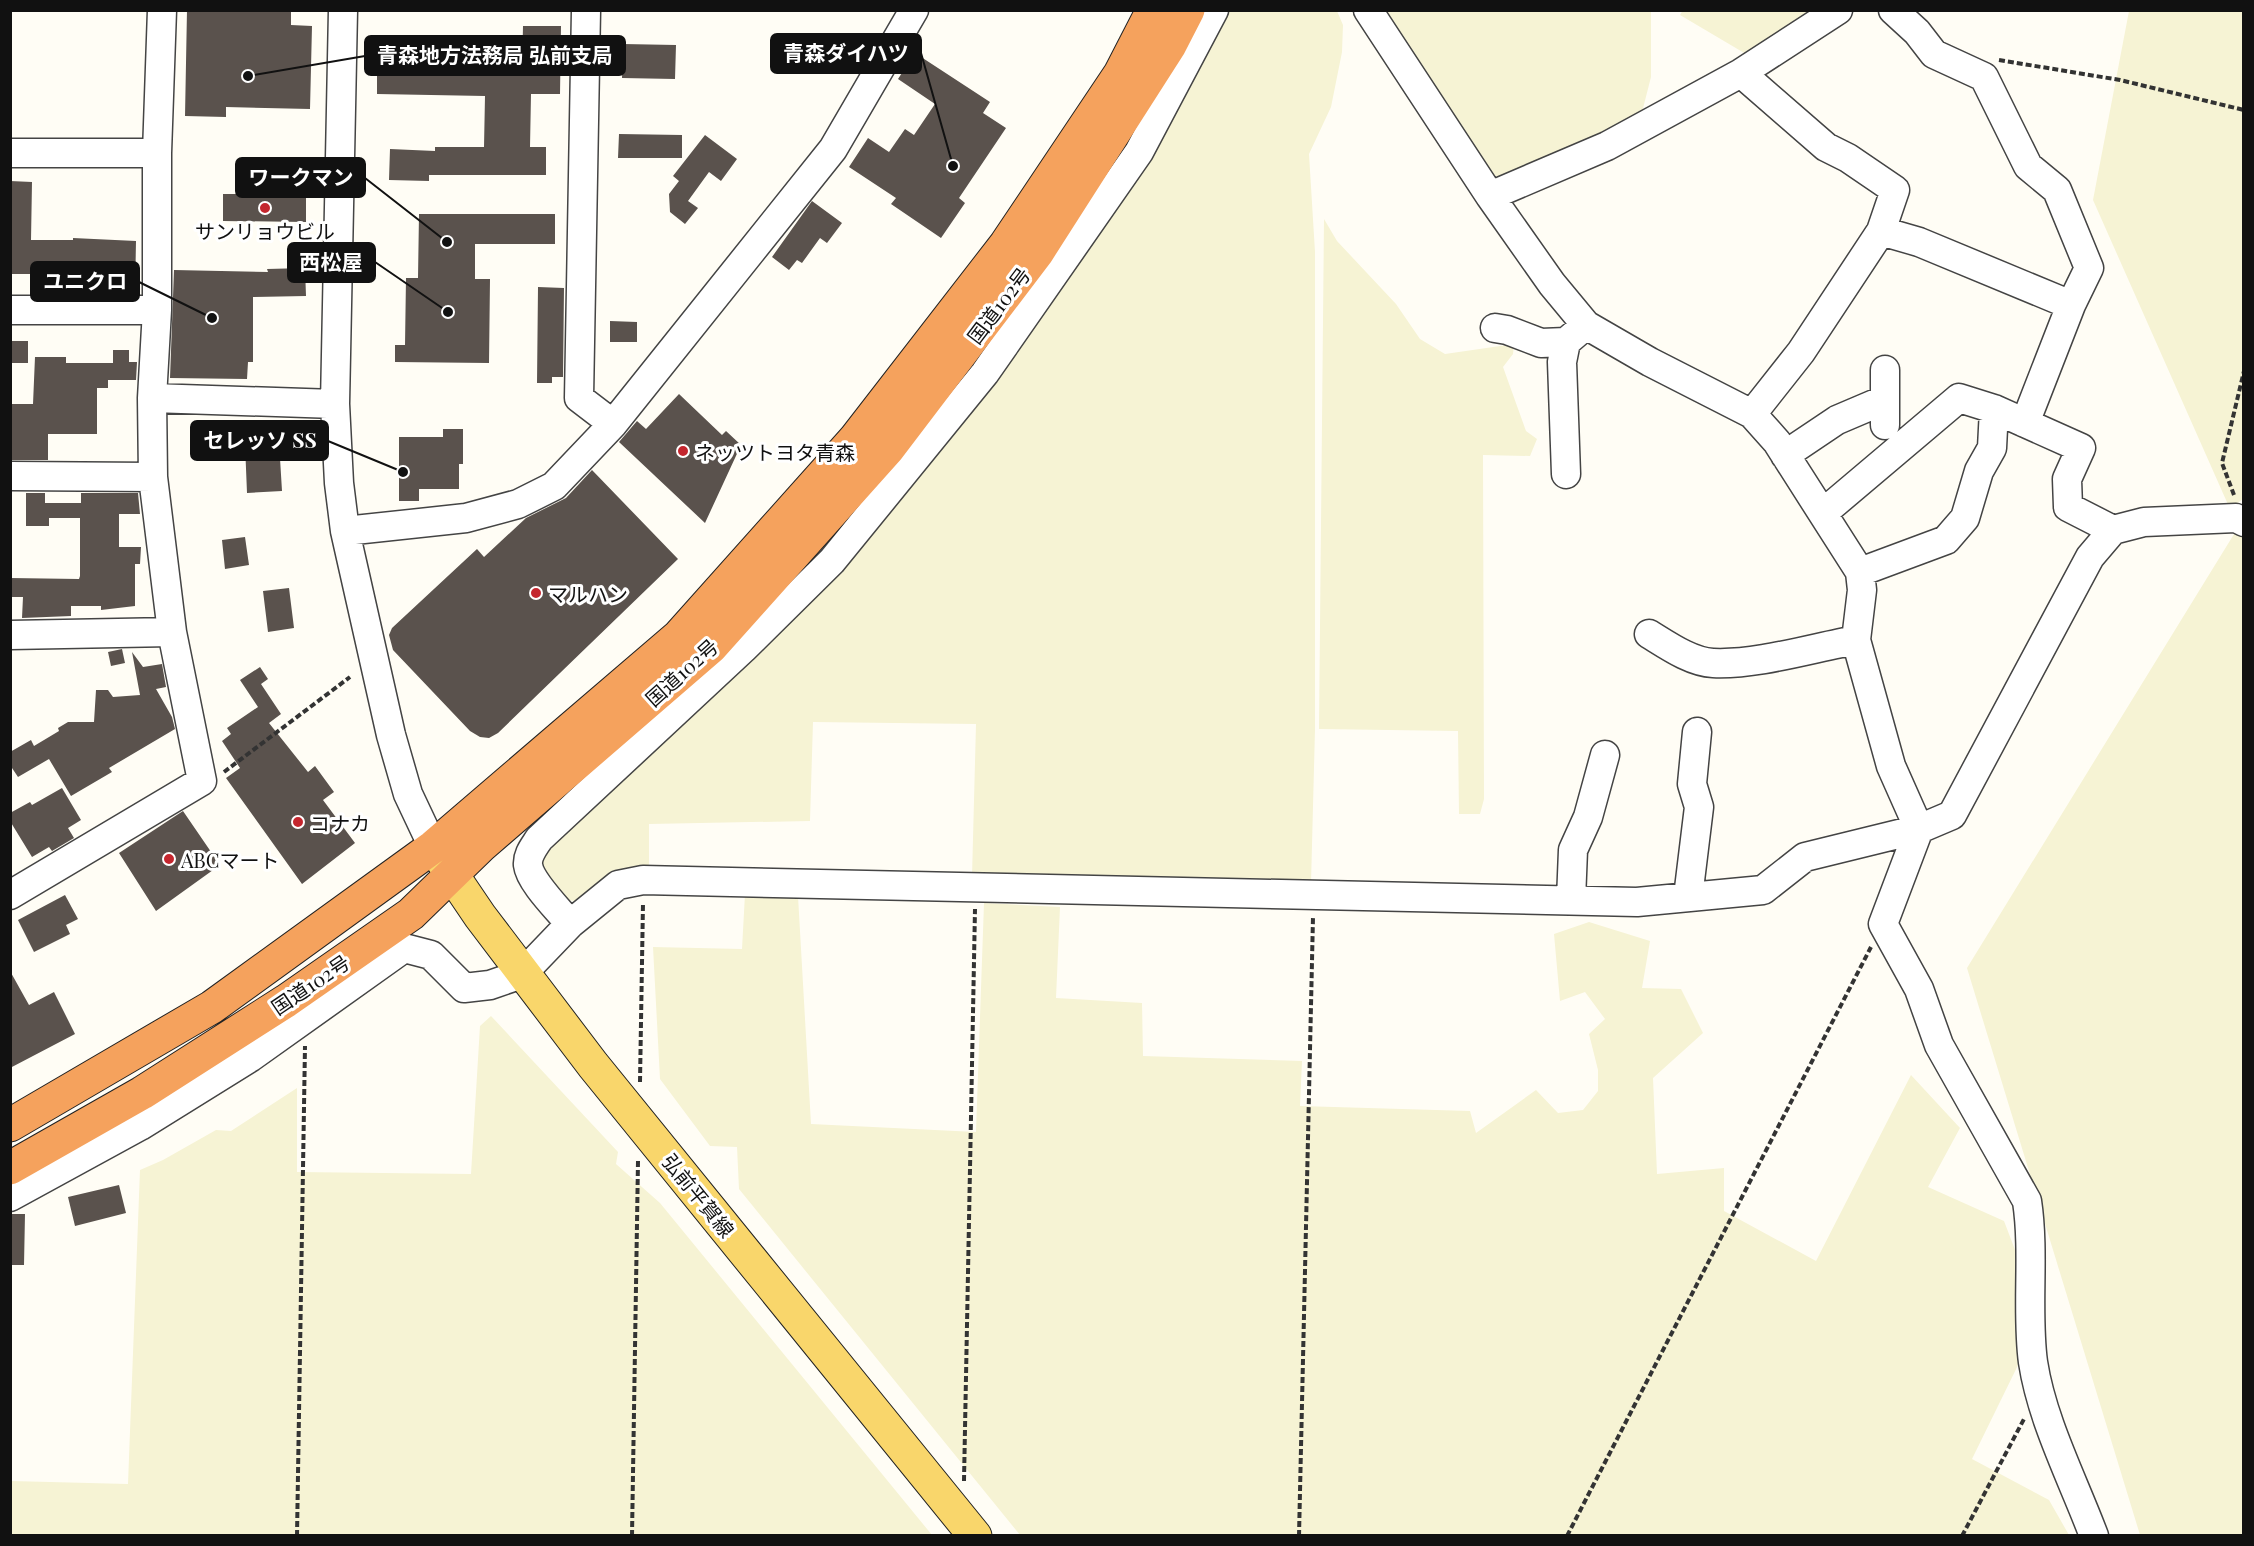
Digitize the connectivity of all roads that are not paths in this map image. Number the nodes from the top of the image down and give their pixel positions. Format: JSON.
{"nodes":[{"id":1,"x":162,"y":10,"type":"edge"},
{"id":2,"x":343,"y":10,"type":"edge"},
{"id":3,"x":586,"y":10,"type":"edge"},
{"id":4,"x":914,"y":10,"type":"edge"},
{"id":5,"x":1153,"y":10,"type":"edge"},
{"id":6,"x":1188,"y":10,"type":"edge"},
{"id":7,"x":1214,"y":10,"type":"edge"},
{"id":8,"x":1368,"y":10,"type":"edge"},
{"id":9,"x":1838,"y":10,"type":"edge"},
{"id":10,"x":1893,"y":10,"type":"edge"},
{"id":11,"x":1741,"y":73,"type":"junction"},
{"id":12,"x":10,"y":153,"type":"edge"},
{"id":13,"x":157,"y":153,"type":"junction"},
{"id":14,"x":1490,"y":196,"type":"junction"},
{"id":15,"x":1881,"y":231,"type":"junction"},
{"id":16,"x":2071,"y":305,"type":"junction"},
{"id":17,"x":10,"y":310,"type":"edge"},
{"id":18,"x":157,"y":310,"type":"junction"},
{"id":19,"x":1495,"y":328,"type":"dead end"},
{"id":20,"x":1576,"y":333,"type":"junction"},
{"id":21,"x":1885,"y":370,"type":"dead end"},
{"id":22,"x":152,"y":398,"type":"junction"},
{"id":23,"x":335,"y":404,"type":"junction"},
{"id":24,"x":1994,"y":409,"type":"junction"},
{"id":25,"x":1752,"y":414,"type":"junction"},
{"id":26,"x":2025,"y":423,"type":"junction"},
{"id":27,"x":613,"y":424,"type":"junction"},
{"id":28,"x":1785,"y":455,"type":"junction"},
{"id":29,"x":1566,"y":474,"type":"dead end"},
{"id":30,"x":10,"y":476,"type":"edge"},
{"id":31,"x":153,"y":477,"type":"junction"},
{"id":32,"x":1823,"y":513,"type":"junction"},
{"id":33,"x":2240,"y":520,"type":"edge"},
{"id":34,"x":2113,"y":530,"type":"junction"},
{"id":35,"x":345,"y":531,"type":"junction"},
{"id":36,"x":1860,"y":573,"type":"junction"},
{"id":37,"x":172,"y":633,"type":"junction"},
{"id":38,"x":1649,"y":634,"type":"dead end"},
{"id":39,"x":10,"y":635,"type":"edge"},
{"id":40,"x":1856,"y":640,"type":"junction"},
{"id":41,"x":1697,"y":732,"type":"dead end"},
{"id":42,"x":1605,"y":755,"type":"dead end"},
{"id":43,"x":1918,"y":829,"type":"junction"},
{"id":44,"x":433,"y":847,"type":"junction"},
{"id":45,"x":449,"y":875,"type":"junction"},
{"id":46,"x":10,"y":895,"type":"edge"},
{"id":47,"x":1688,"y":897,"type":"junction"},
{"id":48,"x":1571,"y":900,"type":"junction"},
{"id":49,"x":570,"y":924,"type":"junction"},
{"id":50,"x":522,"y":974,"type":"junction"},
{"id":51,"x":10,"y":1125,"type":"edge"},
{"id":52,"x":10,"y":1168,"type":"edge"},
{"id":53,"x":10,"y":1197,"type":"edge"},
{"id":54,"x":975,"y":1536,"type":"edge"},
{"id":55,"x":2094,"y":1536,"type":"edge"}],
"edges":[{"from":1,"to":13,"type":"street"},
{"from":2,"to":23,"type":"street"},
{"from":3,"to":27,"type":"street"},
{"from":4,"to":27,"type":"street"},
{"from":5,"to":44,"type":"highway","name":"国道102号"},
{"from":6,"to":45,"type":"highway","name":"国道102号"},
{"from":7,"to":49,"type":"street"},
{"from":8,"to":14,"type":"street"},
{"from":9,"to":11,"type":"street"},
{"from":10,"to":16,"type":"street"},
{"from":11,"to":14,"type":"street"},
{"from":11,"to":15,"type":"street"},
{"from":12,"to":13,"type":"street"},
{"from":13,"to":18,"type":"street"},
{"from":14,"to":20,"type":"street"},
{"from":15,"to":16,"type":"street"},
{"from":15,"to":25,"type":"street"},
{"from":16,"to":26,"type":"street"},
{"from":17,"to":18,"type":"street"},
{"from":18,"to":22,"type":"street"},
{"from":19,"to":20,"type":"street"},
{"from":20,"to":25,"type":"street"},
{"from":20,"to":29,"type":"street"},
{"from":21,"to":28,"type":"street"},
{"from":22,"to":23,"type":"street"},
{"from":22,"to":31,"type":"street"},
{"from":23,"to":35,"type":"street"},
{"from":24,"to":26,"type":"street"},
{"from":24,"to":32,"type":"street"},
{"from":24,"to":36,"type":"street"},
{"from":25,"to":28,"type":"street"},
{"from":26,"to":34,"type":"street"},
{"from":27,"to":35,"type":"street"},
{"from":28,"to":32,"type":"street"},
{"from":30,"to":31,"type":"street"},
{"from":31,"to":37,"type":"street"},
{"from":32,"to":36,"type":"street"},
{"from":33,"to":34,"type":"street"},
{"from":34,"to":43,"type":"street"},
{"from":35,"to":44,"type":"street"},
{"from":36,"to":40,"type":"street"},
{"from":37,"to":39,"type":"street"},
{"from":37,"to":46,"type":"street"},
{"from":38,"to":40,"type":"street"},
{"from":40,"to":43,"type":"street"},
{"from":41,"to":47,"type":"street"},
{"from":42,"to":48,"type":"street"},
{"from":43,"to":47,"type":"street"},
{"from":43,"to":55,"type":"street"},
{"from":44,"to":45,"type":"main road","name":"弘前平賀線"},
{"from":44,"to":51,"type":"highway","name":"国道102号"},
{"from":45,"to":50,"type":"main road","name":"弘前平賀線"},
{"from":45,"to":52,"type":"highway","name":"国道102号"},
{"from":47,"to":48,"type":"street"},
{"from":48,"to":49,"type":"street"},
{"from":49,"to":50,"type":"street"},
{"from":50,"to":53,"type":"street"},
{"from":50,"to":54,"type":"main road","name":"弘前平賀線"}]}
